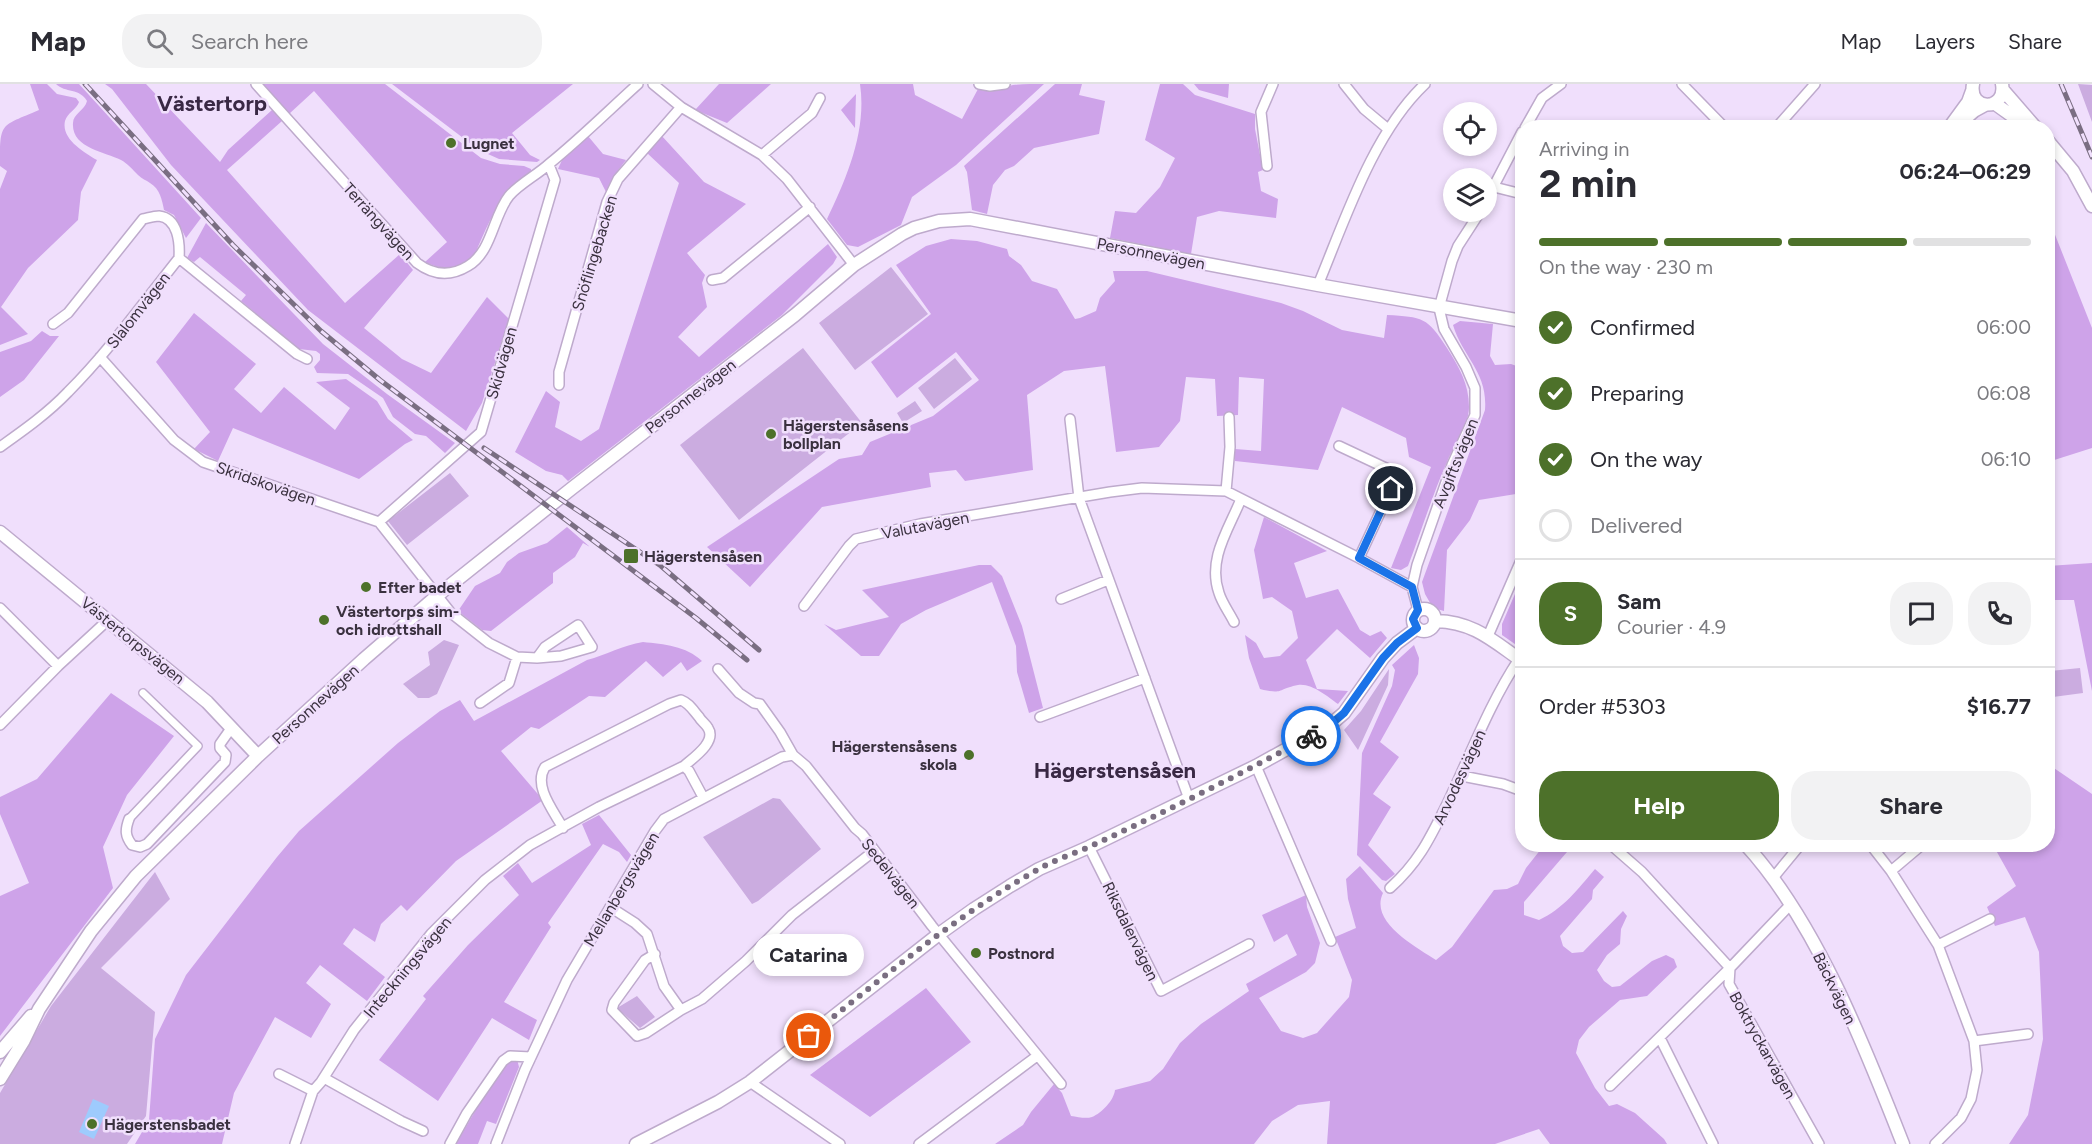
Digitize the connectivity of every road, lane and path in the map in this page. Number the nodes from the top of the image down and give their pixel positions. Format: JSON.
{"nodes":[{"id":1,"x":256,"y":84,"type":"edge"},
{"id":2,"x":638,"y":84,"type":"edge"},
{"id":3,"x":654,"y":84,"type":"edge"},
{"id":4,"x":979,"y":84,"type":"edge"},
{"id":5,"x":1005,"y":84,"type":"edge"},
{"id":6,"x":1273,"y":84,"type":"edge"},
{"id":7,"x":1344,"y":84,"type":"edge"},
{"id":8,"x":1425,"y":84,"type":"edge"},
{"id":9,"x":1561,"y":84,"type":"edge"},
{"id":10,"x":1682,"y":84,"type":"edge"},
{"id":11,"x":1815,"y":84,"type":"edge"},
{"id":12,"x":1972,"y":86,"type":"edge"},
{"id":13,"x":2003,"y":86,"type":"edge"},
{"id":14,"x":1691,"y":88,"type":"edge"},
{"id":15,"x":820,"y":98,"type":"dead end"},
{"id":16,"x":1990,"y":104,"type":"junction"},
{"id":17,"x":681,"y":107,"type":"junction"},
{"id":18,"x":1530,"y":120,"type":"edge"},
{"id":19,"x":1718,"y":120,"type":"edge"},
{"id":20,"x":1783,"y":120,"type":"edge"},
{"id":21,"x":1955,"y":120,"type":"edge"},
{"id":22,"x":1964,"y":120,"type":"edge"},
{"id":23,"x":2016,"y":120,"type":"edge"},
{"id":24,"x":2030,"y":120,"type":"edge"},
{"id":25,"x":1388,"y":129,"type":"junction"},
{"id":26,"x":1515,"y":146,"type":"edge"},
{"id":27,"x":2055,"y":149,"type":"edge"},
{"id":28,"x":762,"y":155,"type":"junction"},
{"id":29,"x":549,"y":165,"type":"junction"},
{"id":30,"x":1267,"y":166,"type":"dead end"},
{"id":31,"x":1497,"y":181,"type":"edge"},
{"id":32,"x":1497,"y":188,"type":"edge"},
{"id":33,"x":1515,"y":192,"type":"edge"},
{"id":34,"x":2092,"y":206,"type":"edge"},
{"id":35,"x":810,"y":207,"type":"junction"},
{"id":36,"x":1474,"y":222,"type":"edge"},
{"id":37,"x":179,"y":258,"type":"junction"},
{"id":38,"x":855,"y":265,"type":"junction"},
{"id":39,"x":712,"y":280,"type":"dead end"},
{"id":40,"x":1318,"y":285,"type":"junction"},
{"id":41,"x":1439,"y":308,"type":"junction"},
{"id":42,"x":1515,"y":320,"type":"edge"},
{"id":43,"x":54,"y":324,"type":"dead end"},
{"id":44,"x":100,"y":357,"type":"junction"},
{"id":45,"x":307,"y":359,"type":"dead end"},
{"id":46,"x":560,"y":385,"type":"dead end"},
{"id":47,"x":1229,"y":417,"type":"dead end"},
{"id":48,"x":1070,"y":419,"type":"dead end"},
{"id":49,"x":1339,"y":446,"type":"dead end"},
{"id":50,"x":0,"y":447,"type":"edge"},
{"id":51,"x":1226,"y":491,"type":"junction"},
{"id":52,"x":1079,"y":498,"type":"junction"},
{"id":53,"x":1241,"y":499,"type":"junction"},
{"id":54,"x":379,"y":522,"type":"junction"},
{"id":55,"x":0,"y":532,"type":"edge"},
{"id":56,"x":1359,"y":558,"type":"junction"},
{"id":57,"x":1515,"y":574,"type":"edge"},
{"id":58,"x":1108,"y":580,"type":"junction"},
{"id":59,"x":1412,"y":587,"type":"junction"},
{"id":60,"x":438,"y":595,"type":"junction"},
{"id":61,"x":1061,"y":599,"type":"dead end"},
{"id":62,"x":804,"y":606,"type":"dead end"},
{"id":63,"x":0,"y":608,"type":"edge"},
{"id":64,"x":1418,"y":610,"type":"junction"},
{"id":65,"x":108,"y":621,"type":"junction"},
{"id":66,"x":1436,"y":621,"type":"junction"},
{"id":67,"x":1234,"y":622,"type":"dead end"},
{"id":68,"x":1417,"y":628,"type":"junction"},
{"id":69,"x":1488,"y":636,"type":"junction"},
{"id":70,"x":1515,"y":656,"type":"edge"},
{"id":71,"x":518,"y":657,"type":"junction"},
{"id":72,"x":537,"y":658,"type":"junction"},
{"id":73,"x":58,"y":666,"type":"junction"},
{"id":74,"x":718,"y":669,"type":"dead end"},
{"id":75,"x":1515,"y":669,"type":"edge"},
{"id":76,"x":1145,"y":678,"type":"junction"},
{"id":77,"x":143,"y":693,"type":"dead end"},
{"id":78,"x":480,"y":703,"type":"dead end"},
{"id":79,"x":1040,"y":717,"type":"dead end"},
{"id":80,"x":0,"y":725,"type":"edge"},
{"id":81,"x":232,"y":727,"type":"junction"},
{"id":82,"x":793,"y":755,"type":"junction"},
{"id":83,"x":258,"y":756,"type":"junction"},
{"id":84,"x":684,"y":766,"type":"junction"},
{"id":85,"x":1256,"y":766,"type":"junction"},
{"id":86,"x":1462,"y":776,"type":"junction"},
{"id":87,"x":1515,"y":788,"type":"edge"},
{"id":88,"x":702,"y":797,"type":"junction"},
{"id":89,"x":1189,"y":799,"type":"junction"},
{"id":90,"x":129,"y":819,"type":"joint"},
{"id":91,"x":563,"y":828,"type":"junction"},
{"id":92,"x":1089,"y":847,"type":"junction"},
{"id":93,"x":874,"y":850,"type":"junction"},
{"id":94,"x":1619,"y":852,"type":"edge"},
{"id":95,"x":1752,"y":852,"type":"edge"},
{"id":96,"x":1794,"y":852,"type":"edge"},
{"id":97,"x":1876,"y":852,"type":"edge"},
{"id":98,"x":1914,"y":852,"type":"edge"},
{"id":99,"x":1891,"y":871,"type":"junction"},
{"id":100,"x":1773,"y":878,"type":"junction"},
{"id":101,"x":1390,"y":888,"type":"dead end"},
{"id":102,"x":1790,"y":905,"type":"junction"},
{"id":103,"x":609,"y":907,"type":"junction"},
{"id":104,"x":1990,"y":919,"type":"dead end"},
{"id":105,"x":939,"y":934,"type":"junction"},
{"id":106,"x":1331,"y":941,"type":"dead end"},
{"id":107,"x":1249,"y":945,"type":"dead end"},
{"id":108,"x":1938,"y":945,"type":"junction"},
{"id":109,"x":655,"y":954,"type":"junction"},
{"id":110,"x":1730,"y":968,"type":"junction"},
{"id":111,"x":39,"y":1010,"type":"junction"},
{"id":112,"x":681,"y":1010,"type":"junction"},
{"id":113,"x":2028,"y":1034,"type":"dead end"},
{"id":114,"x":1660,"y":1038,"type":"junction"},
{"id":115,"x":12,"y":1040,"type":"junction"},
{"id":116,"x":1974,"y":1041,"type":"junction"},
{"id":117,"x":0,"y":1052,"type":"edge"},
{"id":118,"x":1037,"y":1056,"type":"junction"},
{"id":119,"x":531,"y":1057,"type":"junction"},
{"id":120,"x":0,"y":1058,"type":"edge"},
{"id":121,"x":279,"y":1074,"type":"dead end"},
{"id":122,"x":324,"y":1077,"type":"junction"},
{"id":123,"x":0,"y":1079,"type":"edge"},
{"id":124,"x":750,"y":1082,"type":"junction"},
{"id":125,"x":1061,"y":1084,"type":"dead end"},
{"id":126,"x":1610,"y":1086,"type":"dead end"},
{"id":127,"x":313,"y":1091,"type":"junction"},
{"id":128,"x":423,"y":1131,"type":"dead end"},
{"id":129,"x":295,"y":1144,"type":"edge"},
{"id":130,"x":450,"y":1144,"type":"edge"},
{"id":131,"x":496,"y":1144,"type":"edge"},
{"id":132,"x":636,"y":1144,"type":"edge"},
{"id":133,"x":840,"y":1144,"type":"edge"},
{"id":134,"x":919,"y":1144,"type":"edge"},
{"id":135,"x":1713,"y":1144,"type":"edge"},
{"id":136,"x":1819,"y":1144,"type":"edge"},
{"id":137,"x":1903,"y":1144,"type":"edge"},
{"id":138,"x":1935,"y":1144,"type":"edge"}],
"edges":[{"from":1,"to":29,"type":"street","name":"Terrängvägen"},
{"from":2,"to":29,"type":"street","name":"Terrängvägen"},
{"from":3,"to":17,"type":"street"},
{"from":4,"to":5,"type":"street"},
{"from":6,"to":30,"type":"street"},
{"from":7,"to":25,"type":"street"},
{"from":8,"to":25,"type":"street"},
{"from":9,"to":18,"type":"street"},
{"from":10,"to":14,"type":"street"},
{"from":11,"to":20,"type":"street"},
{"from":12,"to":16,"type":"street"},
{"from":12,"to":21,"type":"street"},
{"from":13,"to":16,"type":"street"},
{"from":13,"to":24,"type":"street"},
{"from":14,"to":19,"type":"street"},
{"from":15,"to":28,"type":"street"},
{"from":16,"to":22,"type":"street"},
{"from":16,"to":23,"type":"street"},
{"from":17,"to":28,"type":"street"},
{"from":17,"to":46,"type":"street","name":"Snöflingebacken"},
{"from":25,"to":40,"type":"street"},
{"from":26,"to":31,"type":"street"},
{"from":27,"to":34,"type":"street"},
{"from":28,"to":35,"type":"street"},
{"from":29,"to":54,"type":"street","name":"Skidvägen"},
{"from":32,"to":33,"type":"street"},
{"from":35,"to":38,"type":"street"},
{"from":35,"to":39,"type":"street"},
{"from":36,"to":41,"type":"street"},
{"from":37,"to":43,"type":"street"},
{"from":37,"to":44,"type":"street","name":"Slalomvägen"},
{"from":37,"to":45,"type":"street","name":"Slalomvägen"},
{"from":38,"to":40,"type":"street","name":"Personnevägen"},
{"from":38,"to":60,"type":"street","name":"Personnevägen"},
{"from":40,"to":41,"type":"street","name":"Personnevägen"},
{"from":41,"to":42,"type":"street","name":"Personnevägen"},
{"from":41,"to":59,"type":"street","name":"Avgiftsvägen"},
{"from":44,"to":50,"type":"street","name":"Slalomvägen"},
{"from":44,"to":54,"type":"street","name":"Skridskovägen"},
{"from":47,"to":51,"type":"street"},
{"from":48,"to":52,"type":"street"},
{"from":49,"to":56,"type":"street"},
{"from":51,"to":52,"type":"street","name":"Valutavägen"},
{"from":51,"to":53,"type":"street","name":"Valutavägen"},
{"from":52,"to":58,"type":"street"},
{"from":52,"to":62,"type":"street","name":"Valutavägen"},
{"from":53,"to":56,"type":"street","name":"Valutavägen"},
{"from":53,"to":67,"type":"street"},
{"from":54,"to":60,"type":"street"},
{"from":55,"to":65,"type":"street","name":"Västertorpsvägen"},
{"from":56,"to":59,"type":"street","name":"Valutavägen"},
{"from":57,"to":69,"type":"street"},
{"from":58,"to":61,"type":"street"},
{"from":58,"to":76,"type":"street"},
{"from":59,"to":64,"type":"street"},
{"from":60,"to":71,"type":"street"},
{"from":60,"to":83,"type":"street","name":"Personnevägen"},
{"from":63,"to":73,"type":"street"},
{"from":64,"to":66,"type":"street"},
{"from":64,"to":68,"type":"street"},
{"from":65,"to":73,"type":"street"},
{"from":65,"to":81,"type":"street","name":"Västertorpsvägen"},
{"from":66,"to":68,"type":"street"},
{"from":66,"to":69,"type":"street"},
{"from":68,"to":85,"type":"street"},
{"from":69,"to":70,"type":"street"},
{"from":71,"to":72,"type":"street"},
{"from":71,"to":78,"type":"street"},
{"from":72,"to":72,"type":"street"},
{"from":73,"to":80,"type":"street"},
{"from":74,"to":82,"type":"street","name":"Sedelvägen"},
{"from":75,"to":86,"type":"street","name":"Arvodesvägen"},
{"from":76,"to":79,"type":"street"},
{"from":76,"to":89,"type":"street"},
{"from":77,"to":90,"type":"street"},
{"from":81,"to":83,"type":"street","name":"Västertorpsvägen"},
{"from":81,"to":90,"type":"street"},
{"from":82,"to":88,"type":"street","name":"Mellanbergsvägen"},
{"from":82,"to":93,"type":"street","name":"Sedelvägen"},
{"from":83,"to":111,"type":"street","name":"Personnevägen"},
{"from":84,"to":88,"type":"street"},
{"from":84,"to":91,"type":"street","name":"Inteckningsvägen"},
{"from":84,"to":91,"type":"street","name":"Inteckningsvägen"},
{"from":85,"to":89,"type":"street"},
{"from":85,"to":106,"type":"street"},
{"from":86,"to":87,"type":"street"},
{"from":86,"to":101,"type":"street","name":"Arvodesvägen"},
{"from":88,"to":103,"type":"street","name":"Mellanbergsvägen"},
{"from":89,"to":92,"type":"street"},
{"from":91,"to":122,"type":"street","name":"Inteckningsvägen"},
{"from":92,"to":105,"type":"street"},
{"from":92,"to":107,"type":"street","name":"Riksdalervägen"},
{"from":93,"to":105,"type":"street","name":"Sedelvägen"},
{"from":93,"to":112,"type":"street"},
{"from":94,"to":110,"type":"street","name":"Boktryckarvägen"},
{"from":95,"to":100,"type":"street","name":"Bäckvägen"},
{"from":96,"to":100,"type":"street"},
{"from":97,"to":99,"type":"street"},
{"from":98,"to":99,"type":"street"},
{"from":99,"to":108,"type":"street"},
{"from":100,"to":102,"type":"street","name":"Bäckvägen"},
{"from":102,"to":110,"type":"street"},
{"from":102,"to":137,"type":"street","name":"Bäckvägen"},
{"from":103,"to":109,"type":"street"},
{"from":103,"to":119,"type":"street","name":"Mellanbergsvägen"},
{"from":104,"to":108,"type":"street"},
{"from":105,"to":118,"type":"street","name":"Sedelvägen"},
{"from":105,"to":124,"type":"street"},
{"from":108,"to":116,"type":"street"},
{"from":109,"to":112,"type":"street"},
{"from":109,"to":112,"type":"street"},
{"from":110,"to":114,"type":"street"},
{"from":110,"to":136,"type":"street","name":"Boktryckarvägen"},
{"from":111,"to":115,"type":"street","name":"Personnevägen"},
{"from":111,"to":123,"type":"street","name":"Personnevägen"},
{"from":113,"to":116,"type":"street"},
{"from":114,"to":126,"type":"street"},
{"from":114,"to":135,"type":"street"},
{"from":115,"to":117,"type":"street","name":"Personnevägen"},
{"from":115,"to":120,"type":"street","name":"Personnevägen"},
{"from":116,"to":138,"type":"street"},
{"from":118,"to":125,"type":"street","name":"Sedelvägen"},
{"from":118,"to":134,"type":"street"},
{"from":119,"to":130,"type":"street"},
{"from":119,"to":131,"type":"street","name":"Mellanbergsvägen"},
{"from":121,"to":127,"type":"street"},
{"from":122,"to":127,"type":"street","name":"Inteckningsvägen"},
{"from":122,"to":128,"type":"street"},
{"from":124,"to":132,"type":"street"},
{"from":124,"to":133,"type":"street"},
{"from":127,"to":129,"type":"street","name":"Inteckningsvägen"}]}
